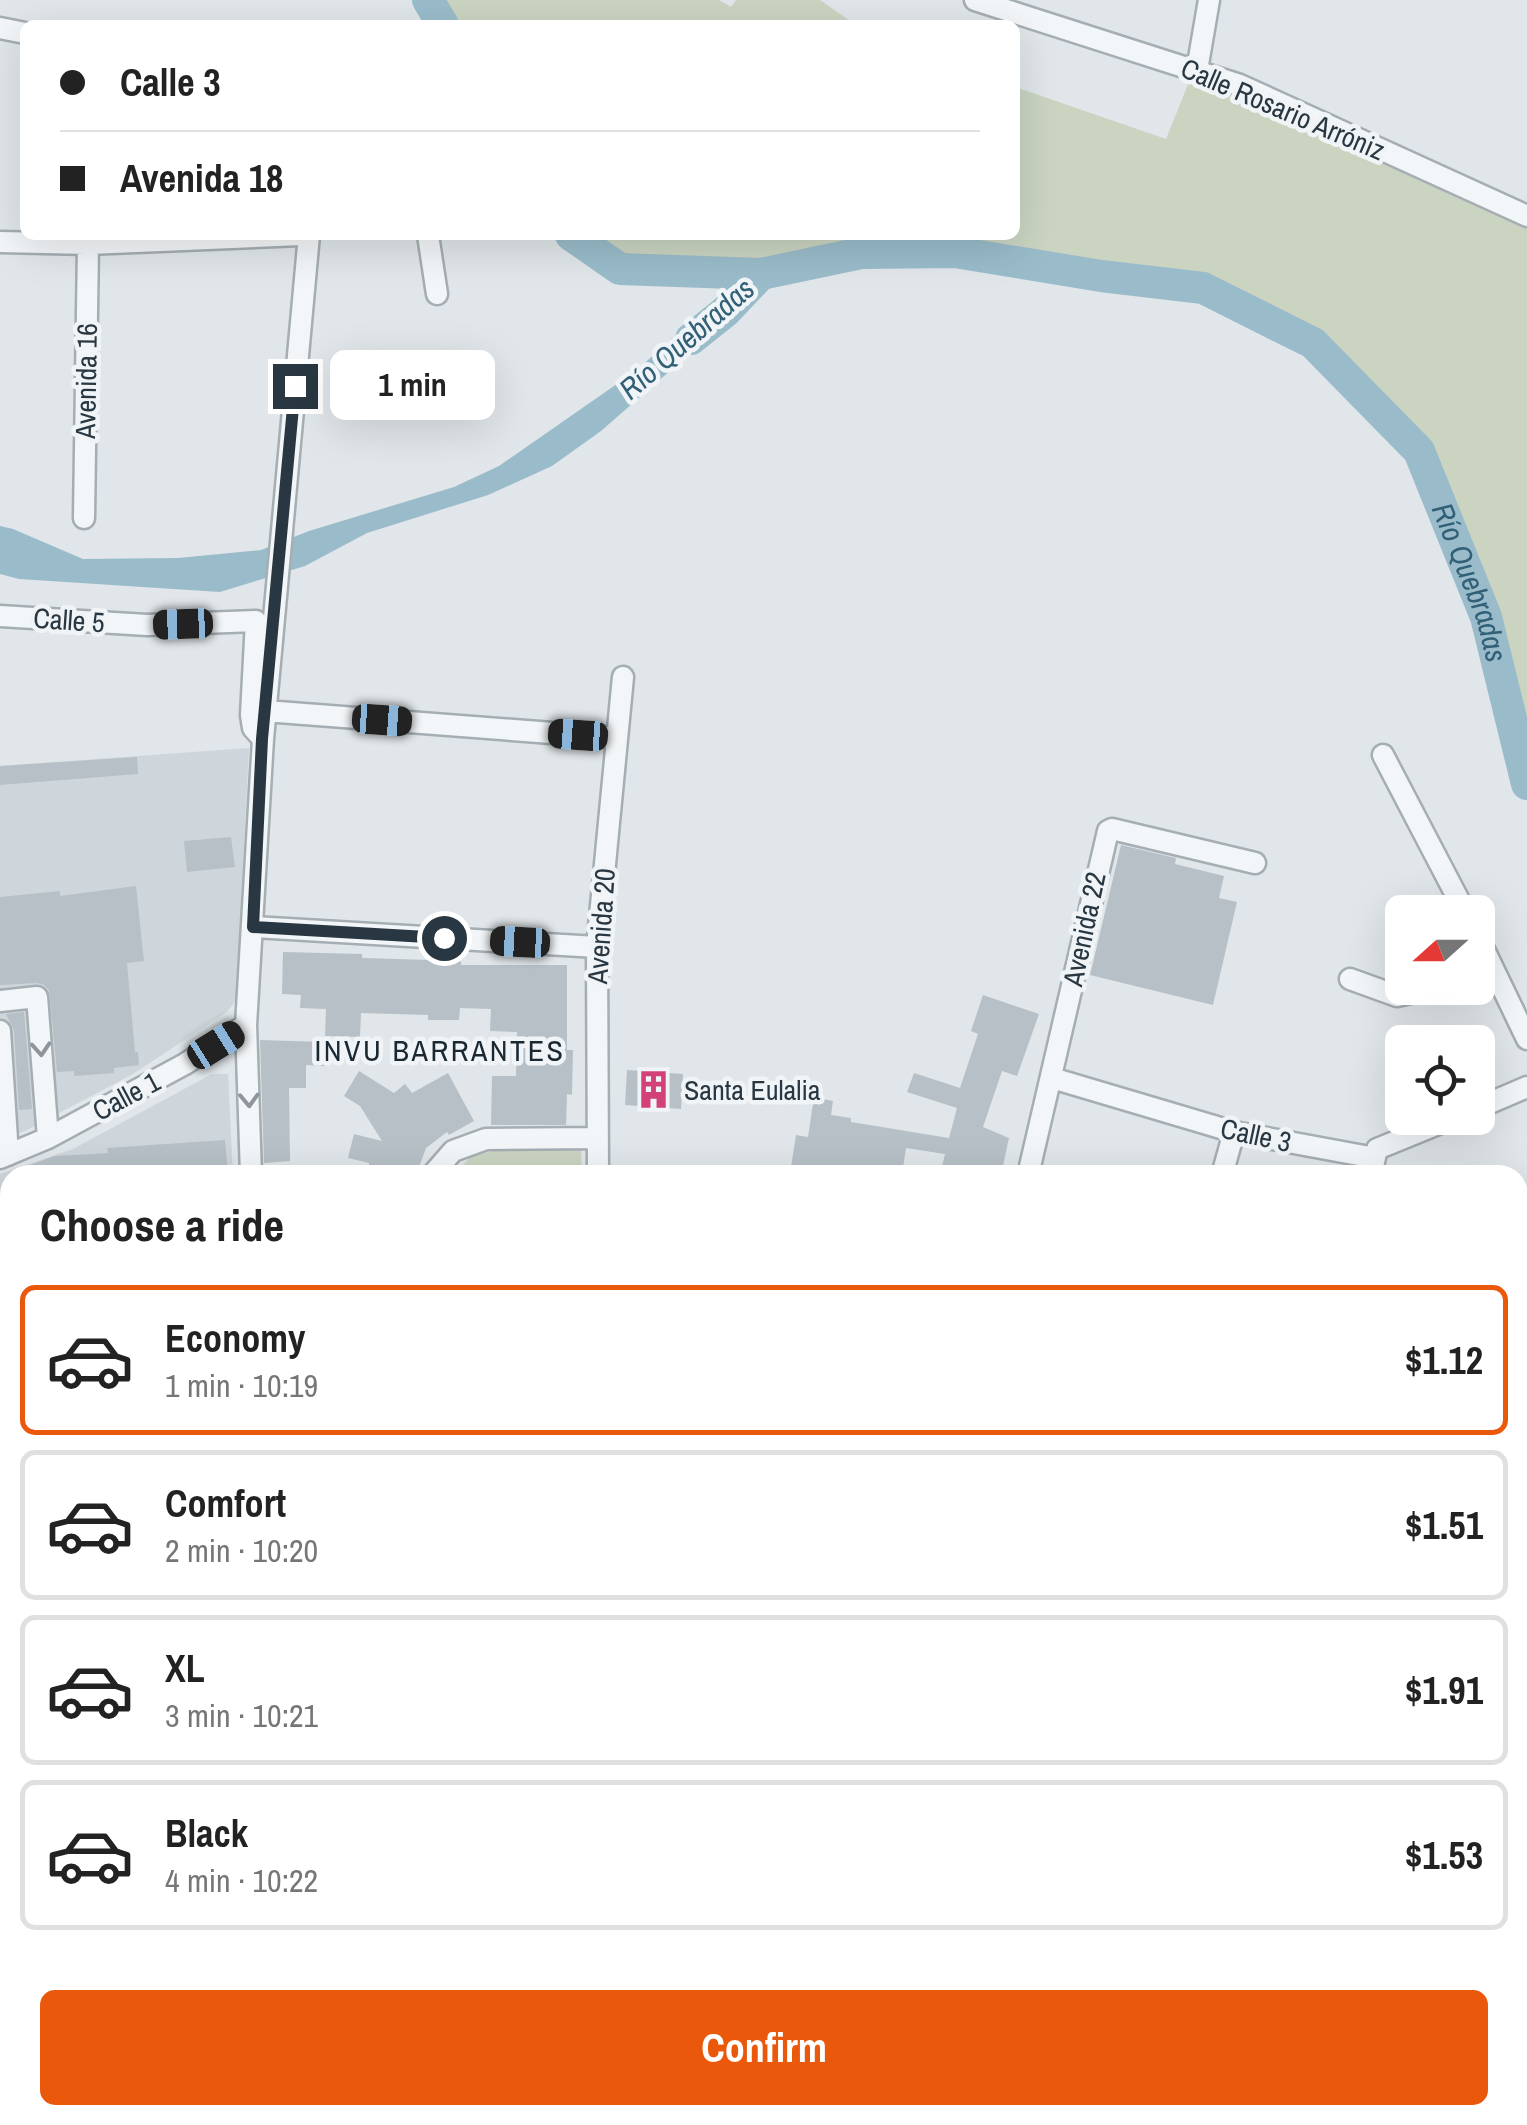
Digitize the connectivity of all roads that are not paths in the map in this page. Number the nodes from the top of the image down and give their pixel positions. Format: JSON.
{"nodes":[{"id":1,"x":975,"y":0,"type":"edge"},
{"id":2,"x":1209,"y":0,"type":"edge"},
{"id":3,"x":1197,"y":70,"type":"junction"},
{"id":4,"x":1527,"y":216,"type":"edge"},
{"id":5,"x":182,"y":240,"type":"edge"},
{"id":6,"x":309,"y":240,"type":"edge"},
{"id":7,"x":429,"y":240,"type":"edge"},
{"id":8,"x":0,"y":242,"type":"edge"},
{"id":9,"x":88,"y":244,"type":"junction"},
{"id":10,"x":437,"y":294,"type":"dead end"},
{"id":11,"x":84,"y":518,"type":"dead end"},
{"id":12,"x":0,"y":616,"type":"edge"},
{"id":13,"x":622,"y":677,"type":"dead end"},
{"id":14,"x":266,"y":711,"type":"junction"},
{"id":15,"x":617,"y":738,"type":"junction"},
{"id":16,"x":262,"y":739,"type":"junction"},
{"id":17,"x":1382,"y":755,"type":"dead end"},
{"id":18,"x":1254,"y":862,"type":"dead end"},
{"id":19,"x":1456,"y":895,"type":"edge"},
{"id":20,"x":253,"y":927,"type":"junction"},
{"id":21,"x":597,"y":947,"type":"junction"},
{"id":22,"x":1350,"y":980,"type":"dead end"},
{"id":23,"x":1495,"y":988,"type":"edge"},
{"id":24,"x":1385,"y":992,"type":"edge"},
{"id":25,"x":0,"y":1001,"type":"edge"},
{"id":26,"x":246,"y":1025,"type":"junction"},
{"id":27,"x":0,"y":1032,"type":"edge"},
{"id":28,"x":1527,"y":1039,"type":"edge"},
{"id":29,"x":1052,"y":1078,"type":"junction"},
{"id":30,"x":1527,"y":1087,"type":"edge"},
{"id":31,"x":1495,"y":1101,"type":"edge"},
{"id":32,"x":1234,"y":1132,"type":"junction"},
{"id":33,"x":1412,"y":1135,"type":"edge"},
{"id":34,"x":48,"y":1138,"type":"junction"},
{"id":35,"x":596,"y":1138,"type":"junction"},
{"id":36,"x":4,"y":1156,"type":"edge"},
{"id":37,"x":251,"y":1165,"type":"edge"},
{"id":38,"x":441,"y":1165,"type":"edge"},
{"id":39,"x":597,"y":1165,"type":"edge"},
{"id":40,"x":1030,"y":1165,"type":"edge"},
{"id":41,"x":1225,"y":1165,"type":"edge"},
{"id":42,"x":1362,"y":1165,"type":"edge"},
{"id":43,"x":1377,"y":1165,"type":"edge"}],
"edges":[{"from":1,"to":3,"type":"street","name":"Calle Rosario Arróniz"},
{"from":2,"to":3,"type":"street"},
{"from":3,"to":4,"type":"street","name":"Calle Rosario Arróniz"},
{"from":5,"to":9,"type":"street"},
{"from":6,"to":14,"type":"street"},
{"from":7,"to":10,"type":"street"},
{"from":8,"to":9,"type":"street"},
{"from":9,"to":11,"type":"street","name":"Avenida 16"},
{"from":12,"to":16,"type":"street","name":"Calle 5"},
{"from":13,"to":15,"type":"street","name":"Avenida 20"},
{"from":14,"to":15,"type":"street"},
{"from":14,"to":16,"type":"street"},
{"from":15,"to":21,"type":"street","name":"Avenida 20"},
{"from":16,"to":20,"type":"street"},
{"from":17,"to":19,"type":"street"},
{"from":18,"to":29,"type":"street","name":"Avenida 22"},
{"from":20,"to":21,"type":"street"},
{"from":20,"to":26,"type":"street"},
{"from":21,"to":35,"type":"street","name":"Avenida 20"},
{"from":22,"to":24,"type":"street"},
{"from":23,"to":28,"type":"street"},
{"from":25,"to":34,"type":"street","one_way":true},
{"from":26,"to":34,"type":"street","name":"Calle 1"},
{"from":26,"to":37,"type":"street","one_way":true},
{"from":27,"to":36,"type":"street"},
{"from":29,"to":32,"type":"street","name":"Calle 3"},
{"from":29,"to":40,"type":"street","name":"Avenida 22"},
{"from":30,"to":31,"type":"street"},
{"from":32,"to":41,"type":"street"},
{"from":32,"to":42,"type":"street","name":"Calle 3"},
{"from":33,"to":43,"type":"street","name":"Calle 3"},
{"from":34,"to":36,"type":"street","name":"Calle 1"},
{"from":35,"to":38,"type":"street"},
{"from":35,"to":39,"type":"street","name":"Avenida 20"}]}
